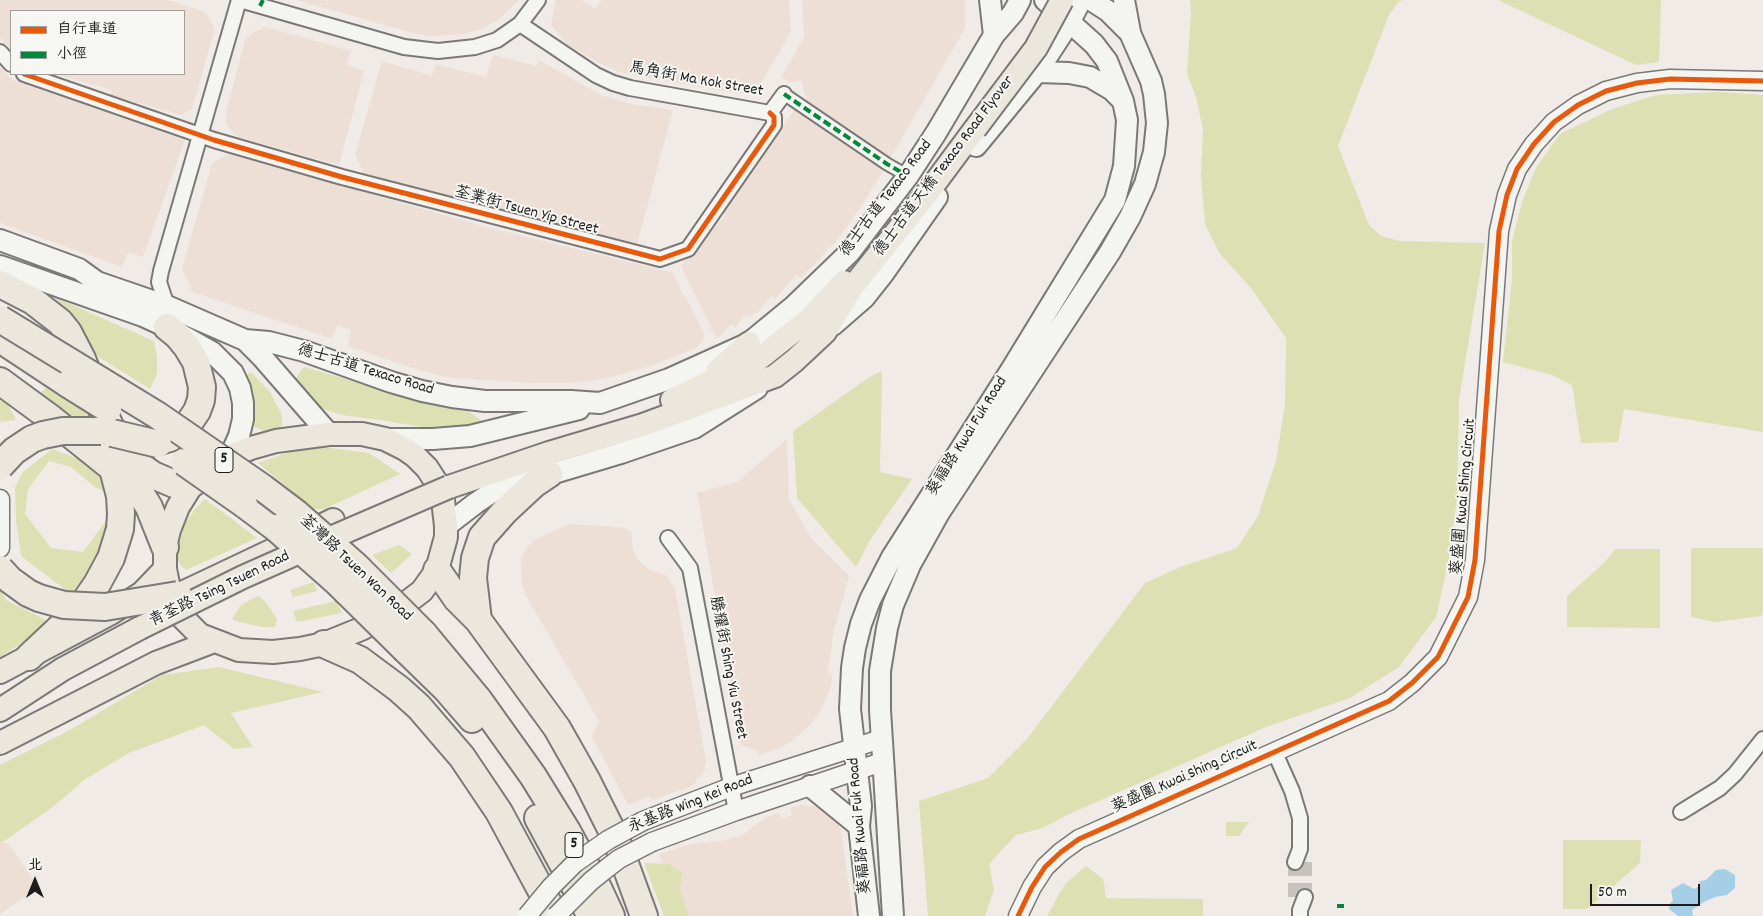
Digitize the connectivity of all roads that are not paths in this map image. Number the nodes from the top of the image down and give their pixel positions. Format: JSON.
{"nodes":[{"id":1,"x":240,"y":0,"type":"edge"},
{"id":2,"x":538,"y":0,"type":"edge"},
{"id":3,"x":990,"y":0,"type":"edge"},
{"id":4,"x":1020,"y":0,"type":"edge"},
{"id":5,"x":1045,"y":0,"type":"edge"},
{"id":6,"x":1051,"y":0,"type":"edge"},
{"id":7,"x":1062,"y":0,"type":"edge"},
{"id":8,"x":1081,"y":0,"type":"edge"},
{"id":9,"x":1091,"y":0,"type":"edge"},
{"id":10,"x":1124,"y":0,"type":"edge"},
{"id":11,"x":262,"y":3,"type":"edge"},
{"id":12,"x":1069,"y":23,"type":"junction"},
{"id":13,"x":520,"y":24,"type":"junction"},
{"id":14,"x":1130,"y":33,"type":"junction"},
{"id":15,"x":994,"y":35,"type":"junction"},
{"id":16,"x":0,"y":52,"type":"edge"},
{"id":17,"x":10,"y":63,"type":"edge"},
{"id":18,"x":1037,"y":72,"type":"junction"},
{"id":19,"x":27,"y":75,"type":"edge"},
{"id":20,"x":1763,"y":81,"type":"edge"},
{"id":21,"x":784,"y":94,"type":"joint"},
{"id":22,"x":1123,"y":101,"type":"junction"},
{"id":23,"x":770,"y":113,"type":"junction"},
{"id":24,"x":971,"y":125,"type":"junction"},
{"id":25,"x":199,"y":136,"type":"junction"},
{"id":26,"x":908,"y":176,"type":"junction"},
{"id":27,"x":0,"y":240,"type":"edge"},
{"id":28,"x":0,"y":266,"type":"edge"},
{"id":29,"x":0,"y":284,"type":"edge"},
{"id":30,"x":167,"y":317,"type":"junction"},
{"id":31,"x":0,"y":319,"type":"edge"},
{"id":32,"x":824,"y":332,"type":"junction"},
{"id":33,"x":0,"y":339,"type":"edge"},
{"id":34,"x":245,"y":340,"type":"junction"},
{"id":35,"x":749,"y":342,"type":"junction"},
{"id":36,"x":775,"y":376,"type":"junction"},
{"id":37,"x":0,"y":381,"type":"edge"},
{"id":38,"x":698,"y":397,"type":"junction"},
{"id":39,"x":600,"y":403,"type":"junction"},
{"id":40,"x":109,"y":425,"type":"junction"},
{"id":41,"x":329,"y":434,"type":"junction"},
{"id":42,"x":385,"y":439,"type":"junction"},
{"id":43,"x":158,"y":444,"type":"junction"},
{"id":44,"x":230,"y":456,"type":"junction"},
{"id":45,"x":0,"y":466,"type":"edge"},
{"id":46,"x":112,"y":469,"type":"junction"},
{"id":47,"x":549,"y":474,"type":"junction"},
{"id":48,"x":445,"y":481,"type":"junction"},
{"id":49,"x":193,"y":483,"type":"junction"},
{"id":50,"x":0,"y":499,"type":"edge"},
{"id":51,"x":446,"y":526,"type":"junction"},
{"id":52,"x":668,"y":538,"type":"dead end"},
{"id":53,"x":0,"y":548,"type":"edge"},
{"id":54,"x":165,"y":558,"type":"junction"},
{"id":55,"x":0,"y":569,"type":"edge"},
{"id":56,"x":437,"y":570,"type":"junction"},
{"id":57,"x":178,"y":595,"type":"junction"},
{"id":58,"x":478,"y":620,"type":"junction"},
{"id":59,"x":138,"y":624,"type":"junction"},
{"id":60,"x":214,"y":641,"type":"junction"},
{"id":61,"x":415,"y":642,"type":"junction"},
{"id":62,"x":324,"y":644,"type":"junction"},
{"id":63,"x":29,"y":657,"type":"junction"},
{"id":64,"x":0,"y":672,"type":"edge"},
{"id":65,"x":0,"y":688,"type":"edge"},
{"id":66,"x":0,"y":710,"type":"edge"},
{"id":67,"x":881,"y":739,"type":"junction"},
{"id":68,"x":1763,"y":739,"type":"edge"},
{"id":69,"x":0,"y":743,"type":"edge"},
{"id":70,"x":854,"y":747,"type":"junction"},
{"id":71,"x":1275,"y":753,"type":"junction"},
{"id":72,"x":882,"y":762,"type":"junction"},
{"id":73,"x":857,"y":770,"type":"junction"},
{"id":74,"x":810,"y":786,"type":"junction"},
{"id":75,"x":732,"y":788,"type":"junction"},
{"id":76,"x":736,"y":811,"type":"junction"},
{"id":77,"x":1681,"y":812,"type":"dead end"},
{"id":78,"x":859,"y":826,"type":"junction"},
{"id":79,"x":1300,"y":857,"type":"tunnel mouth"},
{"id":80,"x":527,"y":916,"type":"edge"},
{"id":81,"x":555,"y":916,"type":"edge"},
{"id":82,"x":591,"y":916,"type":"edge"},
{"id":83,"x":611,"y":916,"type":"edge"},
{"id":84,"x":644,"y":916,"type":"edge"},
{"id":85,"x":869,"y":916,"type":"edge"},
{"id":86,"x":893,"y":916,"type":"edge"},
{"id":87,"x":1018,"y":916,"type":"edge"}],
"edges":[{"from":1,"to":11,"type":"street"},
{"from":1,"to":25,"type":"street"},
{"from":2,"to":13,"type":"street"},
{"from":3,"to":15,"type":"main road"},
{"from":4,"to":15,"type":"main road","name":"德士古道 Texaco Road"},
{"from":5,"to":12,"type":"main road","name":"葵福路 Kwai Fuk Road"},
{"from":6,"to":24,"type":"main road","name":"德士古道天橋 Texaco Road Flyover"},
{"from":7,"to":24,"type":"main road","name":"德士古道天橋 Texaco Road Flyover","bridge":true},
{"from":8,"to":12,"type":"main road"},
{"from":9,"to":14,"type":"main road","name":"葵福路 Kwai Fuk Road"},
{"from":10,"to":14,"type":"main road"},
{"from":11,"to":13,"type":"street"},
{"from":12,"to":18,"type":"main road"},
{"from":12,"to":22,"type":"main road","name":"葵福路 Kwai Fuk Road"},
{"from":13,"to":23,"type":"street","name":"馬角街 Ma Kok Street"},
{"from":14,"to":67,"type":"main road","name":"葵福路 Kwai Fuk Road"},
{"from":15,"to":26,"type":"main road","name":"德士古道 Texaco Road"},
{"from":16,"to":17,"type":"street"},
{"from":18,"to":22,"type":"main road"},
{"from":18,"to":32,"type":"main road"},
{"from":19,"to":25,"type":"street"},
{"from":20,"to":71,"type":"street","name":"葵盛圍 Kwai Shing Circuit"},
{"from":21,"to":23,"type":"street","name":"馬角街 Ma Kok Street"},
{"from":21,"to":26,"type":"street"},
{"from":22,"to":70,"type":"main road","name":"葵福路 Kwai Fuk Road"},
{"from":23,"to":25,"type":"street","name":"荃業街 Tsuen Yip Street"},
{"from":24,"to":32,"type":"main road","name":"德士古道天橋 Texaco Road Flyover"},
{"from":24,"to":38,"type":"main road","name":"德士古道天橋 Texaco Road Flyover"},
{"from":25,"to":30,"type":"street"},
{"from":26,"to":35,"type":"main road","name":"德士古道 Texaco Road"},
{"from":27,"to":30,"type":"main road","name":"德士古道 Texaco Road"},
{"from":28,"to":30,"type":"main road","name":"德士古道 Texaco Road"},
{"from":29,"to":40,"type":"highway"},
{"from":30,"to":34,"type":"main road","name":"德士古道 Texaco Road"},
{"from":30,"to":40,"type":"highway"},
{"from":30,"to":44,"type":"main road","name":"德士古道 Texaco Road"},
{"from":31,"to":61,"type":"highway","name":"荃灣路 Tsuen Wan Road","number":"5","bridge":true},
{"from":32,"to":36,"type":"main road"},
{"from":33,"to":43,"type":"highway","name":"荃灣路 Tsuen Wan Road","number":"5","bridge":true},
{"from":34,"to":39,"type":"main road","name":"德士古道 Texaco Road"},
{"from":34,"to":41,"type":"main road"},
{"from":35,"to":38,"type":"main road"},
{"from":35,"to":39,"type":"main road","name":"德士古道 Texaco Road"},
{"from":36,"to":38,"type":"main road"},
{"from":36,"to":47,"type":"main road"},
{"from":37,"to":46,"type":"highway"},
{"from":38,"to":48,"type":"main road"},
{"from":38,"to":48,"type":"main road"},
{"from":39,"to":42,"type":"main road"},
{"from":40,"to":49,"type":"highway"},
{"from":41,"to":42,"type":"main road"},
{"from":41,"to":44,"type":"main road"},
{"from":42,"to":51,"type":"main road"},
{"from":43,"to":45,"type":"highway","bridge":true},
{"from":43,"to":61,"type":"highway","name":"荃灣路 Tsuen Wan Road","number":"5","bridge":true},
{"from":44,"to":49,"type":"main road"},
{"from":46,"to":54,"type":"highway"},
{"from":46,"to":63,"type":"highway"},
{"from":47,"to":51,"type":"main road"},
{"from":47,"to":58,"type":"highway"},
{"from":48,"to":57,"type":"main road","name":"青荃路 Tsing Tsuen Road","bridge":true},
{"from":48,"to":59,"type":"main road","name":"青荃路 Tsing Tsuen Road","bridge":true},
{"from":49,"to":54,"type":"main road"},
{"from":50,"to":53,"type":"street"},
{"from":51,"to":56,"type":"main road"},
{"from":52,"to":75,"type":"street","name":"勝耀街 Shing Yiu Street"},
{"from":54,"to":60,"type":"main road"},
{"from":54,"to":63,"type":"main road"},
{"from":55,"to":57,"type":"highway","bridge":true},
{"from":56,"to":58,"type":"highway"},
{"from":56,"to":62,"type":"main road"},
{"from":57,"to":59,"type":"main road","name":"青荃路 Tsing Tsuen Road"},
{"from":58,"to":84,"type":"highway"},
{"from":59,"to":65,"type":"main road","name":"青荃路 Tsing Tsuen Road"},
{"from":59,"to":66,"type":"main road","name":"青荃路 Tsing Tsuen Road"},
{"from":60,"to":62,"type":"main road"},
{"from":60,"to":69,"type":"main road"},
{"from":61,"to":82,"type":"highway","name":"荃灣路 Tsuen Wan Road","number":"5"},
{"from":61,"to":83,"type":"highway","name":"荃灣路 Tsuen Wan Road","number":"5"},
{"from":62,"to":81,"type":"highway"},
{"from":63,"to":64,"type":"main road"},
{"from":67,"to":70,"type":"street","name":"永基路 Wing Kei Road"},
{"from":67,"to":72,"type":"main road","name":"葵福路 Kwai Fuk Road"},
{"from":68,"to":77,"type":"street"},
{"from":70,"to":73,"type":"main road","name":"葵福路 Kwai Fuk Road"},
{"from":70,"to":75,"type":"street","name":"永基路 Wing Kei Road"},
{"from":71,"to":79,"type":"street"},
{"from":71,"to":87,"type":"street","name":"葵盛圍 Kwai Shing Circuit"},
{"from":72,"to":73,"type":"street","name":"永基路 Wing Kei Road"},
{"from":72,"to":86,"type":"main road","name":"葵福路 Kwai Fuk Road"},
{"from":73,"to":74,"type":"street","name":"永基路 Wing Kei Road"},
{"from":73,"to":78,"type":"main road","name":"葵福路 Kwai Fuk Road"},
{"from":74,"to":76,"type":"street","name":"永基路 Wing Kei Road"},
{"from":74,"to":78,"type":"main road"},
{"from":75,"to":76,"type":"street","name":"勝耀街 Shing Yiu Street"},
{"from":75,"to":80,"type":"street","name":"永基路 Wing Kei Road","bridge":true},
{"from":76,"to":81,"type":"street","name":"永基路 Wing Kei Road","bridge":true},
{"from":78,"to":85,"type":"main road","name":"葵福路 Kwai Fuk Road"}]}
